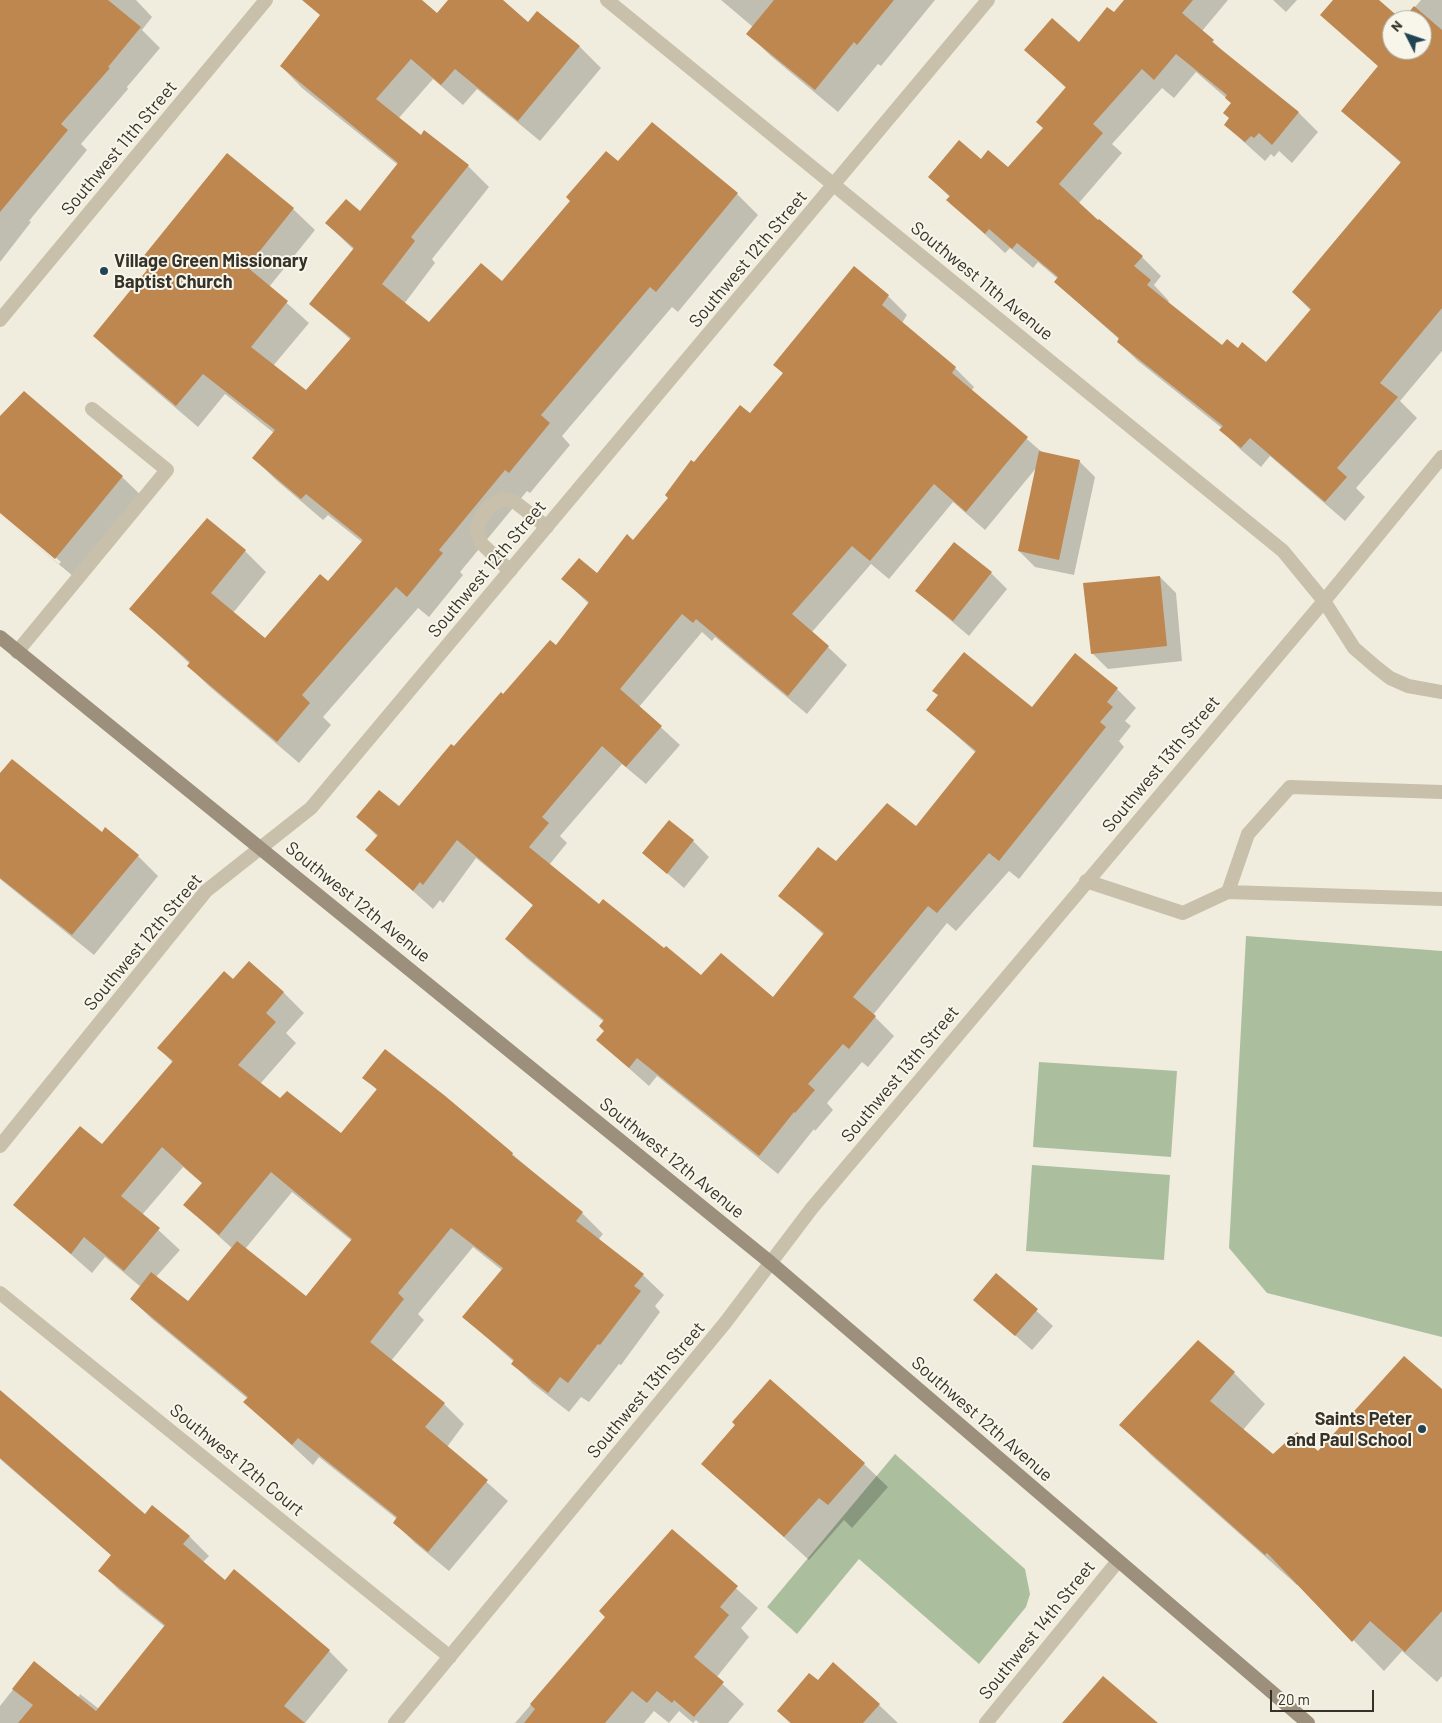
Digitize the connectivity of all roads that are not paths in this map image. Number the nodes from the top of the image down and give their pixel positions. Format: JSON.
{"nodes":[{"id":1,"x":266,"y":0,"type":"edge"},
{"id":2,"x":607,"y":0,"type":"edge"},
{"id":3,"x":988,"y":0,"type":"edge"},
{"id":4,"x":835,"y":185,"type":"junction"},
{"id":5,"x":0,"y":320,"type":"edge"},
{"id":6,"x":92,"y":409,"type":"dead end"},
{"id":7,"x":1442,"y":457,"type":"edge"},
{"id":8,"x":547,"y":527,"type":"junction"},
{"id":9,"x":510,"y":571,"type":"junction"},
{"id":10,"x":1324,"y":601,"type":"junction"},
{"id":11,"x":0,"y":637,"type":"edge"},
{"id":12,"x":18,"y":652,"type":"junction"},
{"id":13,"x":1442,"y":692,"type":"edge"},
{"id":14,"x":1442,"y":792,"type":"edge"},
{"id":15,"x":262,"y":847,"type":"junction"},
{"id":16,"x":1086,"y":881,"type":"junction"},
{"id":17,"x":1228,"y":892,"type":"junction"},
{"id":18,"x":1442,"y":899,"type":"edge"},
{"id":19,"x":0,"y":1146,"type":"edge"},
{"id":20,"x":771,"y":1262,"type":"junction"},
{"id":21,"x":0,"y":1293,"type":"edge"},
{"id":22,"x":1118,"y":1561,"type":"junction"},
{"id":23,"x":450,"y":1657,"type":"junction"},
{"id":24,"x":395,"y":1723,"type":"edge"},
{"id":25,"x":986,"y":1723,"type":"edge"},
{"id":26,"x":1308,"y":1723,"type":"edge"}],
"edges":[{"from":1,"to":5,"type":"street","name":"Southwest 11th Street"},
{"from":2,"to":4,"type":"street","name":"Southwest 11th Avenue"},
{"from":3,"to":4,"type":"street","name":"Southwest 12th Street"},
{"from":4,"to":8,"type":"street","name":"Southwest 12th Street"},
{"from":4,"to":10,"type":"street","name":"Southwest 11th Avenue"},
{"from":6,"to":12,"type":"street"},
{"from":7,"to":10,"type":"street","name":"Southwest 13th Street"},
{"from":8,"to":9,"type":"street","name":"Southwest 12th Street"},
{"from":8,"to":9,"type":"street"},
{"from":9,"to":15,"type":"street","name":"Southwest 12th Street"},
{"from":10,"to":13,"type":"street","name":"Southwest 11th Avenue"},
{"from":10,"to":16,"type":"street","name":"Southwest 13th Street"},
{"from":11,"to":12,"type":"main road","name":"Southwest 12th Avenue"},
{"from":12,"to":15,"type":"main road","name":"Southwest 12th Avenue"},
{"from":14,"to":17,"type":"street"},
{"from":15,"to":19,"type":"street","name":"Southwest 12th Street"},
{"from":15,"to":20,"type":"main road","name":"Southwest 12th Avenue"},
{"from":16,"to":17,"type":"street"},
{"from":16,"to":20,"type":"street","name":"Southwest 13th Street"},
{"from":17,"to":18,"type":"street"},
{"from":20,"to":22,"type":"main road","name":"Southwest 12th Avenue"},
{"from":20,"to":23,"type":"street","name":"Southwest 13th Street"},
{"from":21,"to":23,"type":"street","name":"Southwest 12th Court"},
{"from":22,"to":25,"type":"street","name":"Southwest 14th Street"},
{"from":22,"to":26,"type":"main road","name":"Southwest 12th Avenue"},
{"from":23,"to":24,"type":"street","name":"Southwest 13th Street"}]}
